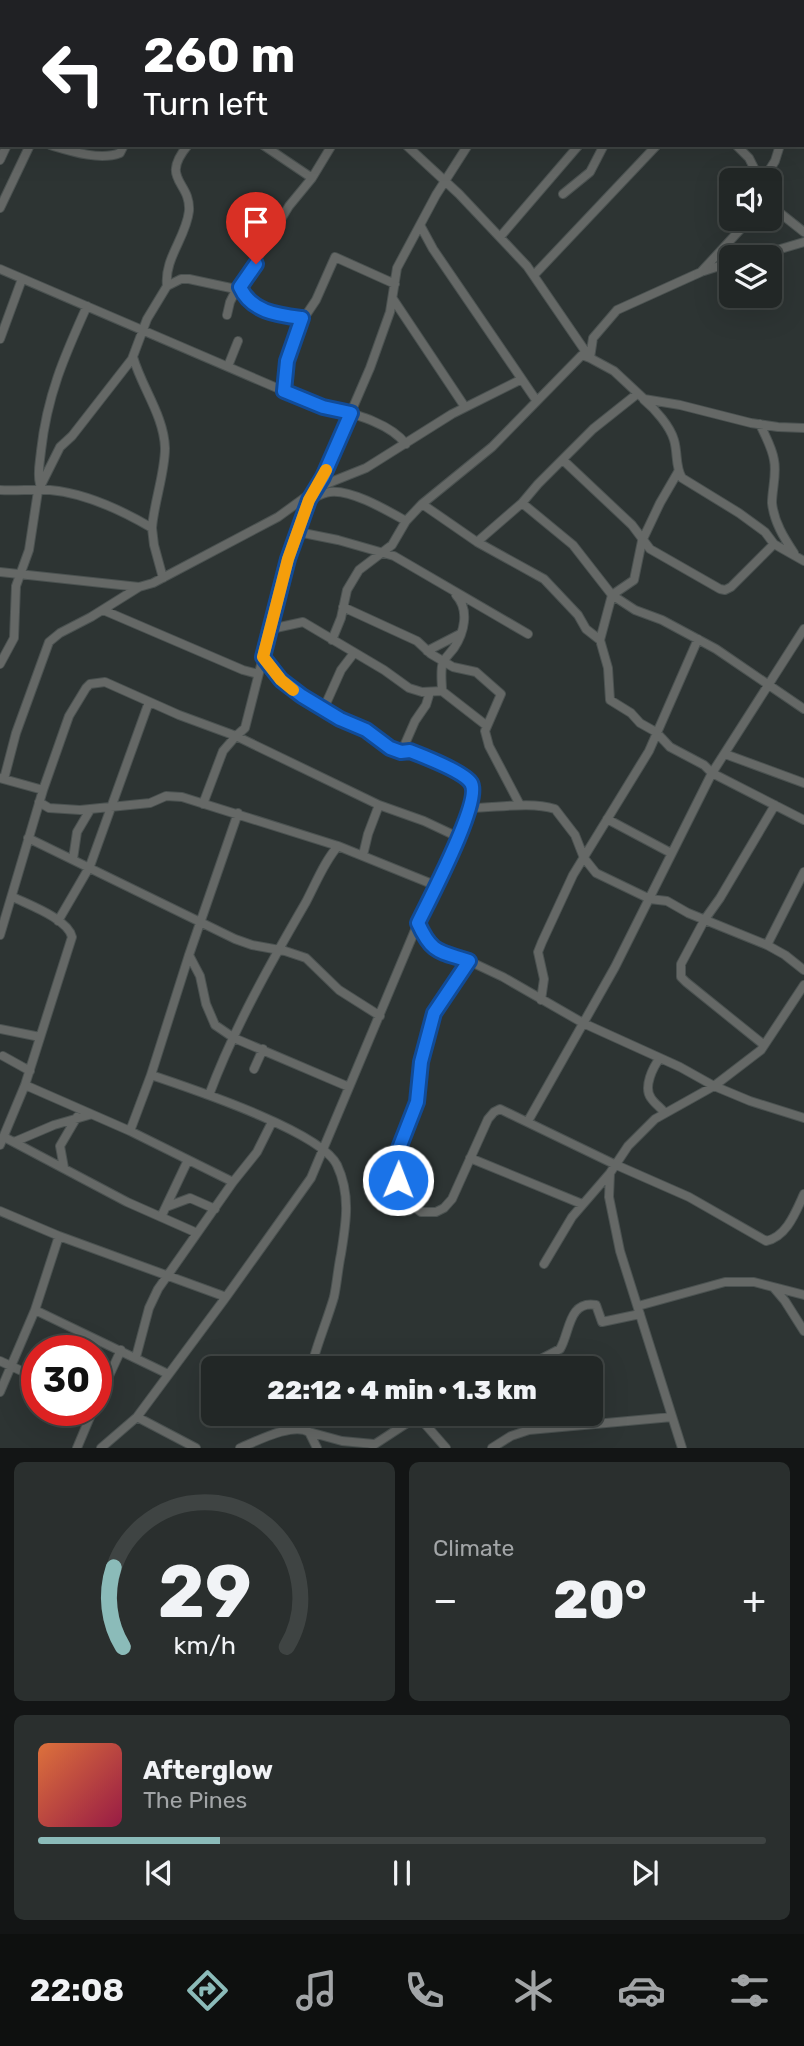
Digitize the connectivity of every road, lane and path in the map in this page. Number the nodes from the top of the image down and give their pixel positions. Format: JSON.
{"nodes":[{"id":1,"x":29,"y":147,"type":"edge"},
{"id":2,"x":58,"y":147,"type":"edge"},
{"id":3,"x":123,"y":147,"type":"edge"},
{"id":4,"x":186,"y":147,"type":"edge"},
{"id":5,"x":266,"y":147,"type":"edge"},
{"id":6,"x":330,"y":147,"type":"edge"},
{"id":7,"x":408,"y":147,"type":"edge"},
{"id":8,"x":466,"y":147,"type":"edge"},
{"id":9,"x":577,"y":147,"type":"edge"},
{"id":10,"x":603,"y":147,"type":"edge"},
{"id":11,"x":655,"y":147,"type":"edge"},
{"id":12,"x":738,"y":147,"type":"edge"},
{"id":13,"x":779,"y":147,"type":"edge"},
{"id":14,"x":754,"y":168,"type":"edge"},
{"id":15,"x":770,"y":168,"type":"edge"},
{"id":16,"x":312,"y":178,"type":"junction"},
{"id":17,"x":446,"y":180,"type":"junction"},
{"id":18,"x":563,"y":194,"type":"dead end"},
{"id":19,"x":0,"y":208,"type":"edge"},
{"id":20,"x":782,"y":215,"type":"edge"},
{"id":21,"x":420,"y":225,"type":"junction"},
{"id":22,"x":739,"y":231,"type":"edge"},
{"id":23,"x":804,"y":232,"type":"edge"},
{"id":24,"x":499,"y":237,"type":"junction"},
{"id":25,"x":804,"y":242,"type":"edge"},
{"id":26,"x":782,"y":248,"type":"edge"},
{"id":27,"x":719,"y":266,"type":"edge"},
{"id":28,"x":0,"y":269,"type":"edge"},
{"id":29,"x":701,"y":272,"type":"junction"},
{"id":30,"x":534,"y":275,"type":"junction"},
{"id":31,"x":22,"y":279,"type":"junction"},
{"id":32,"x":395,"y":284,"type":"junction"},
{"id":33,"x":167,"y":286,"type":"junction"},
{"id":34,"x":239,"y":288,"type":"junction"},
{"id":35,"x":393,"y":298,"type":"junction"},
{"id":36,"x":87,"y":306,"type":"junction"},
{"id":37,"x":227,"y":315,"type":"dead end"},
{"id":38,"x":302,"y":318,"type":"junction"},
{"id":39,"x":142,"y":331,"type":"junction"},
{"id":40,"x":0,"y":339,"type":"edge"},
{"id":41,"x":237,"y":341,"type":"dead end"},
{"id":42,"x":133,"y":357,"type":"junction"},
{"id":43,"x":590,"y":358,"type":"junction"},
{"id":44,"x":228,"y":366,"type":"junction"},
{"id":45,"x":520,"y":380,"type":"junction"},
{"id":46,"x":284,"y":391,"type":"junction"},
{"id":47,"x":640,"y":397,"type":"junction"},
{"id":48,"x":536,"y":400,"type":"junction"},
{"id":49,"x":465,"y":407,"type":"junction"},
{"id":50,"x":351,"y":413,"type":"junction"},
{"id":51,"x":760,"y":424,"type":"junction"},
{"id":52,"x":804,"y":428,"type":"edge"},
{"id":53,"x":406,"y":444,"type":"junction"},
{"id":54,"x":564,"y":461,"type":"junction"},
{"id":55,"x":678,"y":472,"type":"junction"},
{"id":56,"x":39,"y":487,"type":"junction"},
{"id":57,"x":0,"y":490,"type":"edge"},
{"id":58,"x":313,"y":493,"type":"junction"},
{"id":59,"x":522,"y":503,"type":"junction"},
{"id":60,"x":422,"y":504,"type":"junction"},
{"id":61,"x":407,"y":521,"type":"junction"},
{"id":62,"x":152,"y":528,"type":"junction"},
{"id":63,"x":298,"y":532,"type":"junction"},
{"id":64,"x":642,"y":541,"type":"junction"},
{"id":65,"x":477,"y":542,"type":"junction"},
{"id":66,"x":774,"y":544,"type":"junction"},
{"id":67,"x":384,"y":552,"type":"junction"},
{"id":68,"x":794,"y":554,"type":"junction"},
{"id":69,"x":804,"y":561,"type":"edge"},
{"id":70,"x":0,"y":572,"type":"edge"},
{"id":71,"x":19,"y":573,"type":"junction"},
{"id":72,"x":163,"y":578,"type":"junction"},
{"id":73,"x":139,"y":587,"type":"junction"},
{"id":74,"x":453,"y":592,"type":"junction"},
{"id":75,"x":612,"y":595,"type":"junction"},
{"id":76,"x":343,"y":607,"type":"junction"},
{"id":77,"x":103,"y":610,"type":"junction"},
{"id":78,"x":271,"y":629,"type":"junction"},
{"id":79,"x":804,"y":629,"type":"edge"},
{"id":80,"x":460,"y":634,"type":"junction"},
{"id":81,"x":528,"y":634,"type":"dead end"},
{"id":82,"x":698,"y":639,"type":"junction"},
{"id":83,"x":332,"y":640,"type":"junction"},
{"id":84,"x":600,"y":640,"type":"junction"},
{"id":85,"x":427,"y":651,"type":"junction"},
{"id":86,"x":354,"y":653,"type":"junction"},
{"id":87,"x":263,"y":657,"type":"junction"},
{"id":88,"x":443,"y":662,"type":"junction"},
{"id":89,"x":0,"y":664,"type":"edge"},
{"id":90,"x":258,"y":674,"type":"junction"},
{"id":91,"x":769,"y":684,"type":"junction"},
{"id":92,"x":442,"y":691,"type":"junction"},
{"id":93,"x":430,"y":692,"type":"junction"},
{"id":94,"x":149,"y":702,"type":"junction"},
{"id":95,"x":324,"y":708,"type":"junction"},
{"id":96,"x":804,"y":709,"type":"edge"},
{"id":97,"x":487,"y":726,"type":"junction"},
{"id":98,"x":656,"y":732,"type":"junction"},
{"id":99,"x":236,"y":736,"type":"junction"},
{"id":100,"x":401,"y":752,"type":"junction"},
{"id":101,"x":725,"y":754,"type":"junction"},
{"id":102,"x":712,"y":773,"type":"junction"},
{"id":103,"x":2,"y":778,"type":"edge"},
{"id":104,"x":804,"y":783,"type":"edge"},
{"id":105,"x":43,"y":790,"type":"junction"},
{"id":106,"x":39,"y":802,"type":"junction"},
{"id":107,"x":204,"y":804,"type":"junction"},
{"id":108,"x":379,"y":805,"type":"junction"},
{"id":109,"x":520,"y":805,"type":"junction"},
{"id":110,"x":775,"y":805,"type":"junction"},
{"id":111,"x":111,"y":806,"type":"junction"},
{"id":112,"x":470,"y":808,"type":"junction"},
{"id":113,"x":90,"y":810,"type":"junction"},
{"id":114,"x":238,"y":813,"type":"junction"},
{"id":115,"x":607,"y":819,"type":"junction"},
{"id":116,"x":804,"y":820,"type":"edge"},
{"id":117,"x":458,"y":837,"type":"junction"},
{"id":118,"x":28,"y":838,"type":"junction"},
{"id":119,"x":338,"y":846,"type":"junction"},
{"id":120,"x":671,"y":853,"type":"junction"},
{"id":121,"x":363,"y":855,"type":"junction"},
{"id":122,"x":584,"y":858,"type":"junction"},
{"id":123,"x":73,"y":859,"type":"junction"},
{"id":124,"x":90,"y":866,"type":"junction"},
{"id":125,"x":804,"y":872,"type":"edge"},
{"id":126,"x":437,"y":886,"type":"junction"},
{"id":127,"x":13,"y":897,"type":"junction"},
{"id":128,"x":650,"y":899,"type":"junction"},
{"id":129,"x":705,"y":919,"type":"junction"},
{"id":130,"x":58,"y":920,"type":"junction"},
{"id":131,"x":199,"y":923,"type":"junction"},
{"id":132,"x":418,"y":923,"type":"junction"},
{"id":133,"x":0,"y":935,"type":"edge"},
{"id":134,"x":767,"y":945,"type":"junction"},
{"id":135,"x":279,"y":950,"type":"junction"},
{"id":136,"x":188,"y":955,"type":"junction"},
{"id":137,"x":469,"y":961,"type":"junction"},
{"id":138,"x":804,"y":970,"type":"edge"},
{"id":139,"x":804,"y":985,"type":"edge"},
{"id":140,"x":541,"y":1000,"type":"junction"},
{"id":141,"x":380,"y":1016,"type":"junction"},
{"id":142,"x":583,"y":1023,"type":"junction"},
{"id":143,"x":0,"y":1029,"type":"edge"},
{"id":144,"x":40,"y":1037,"type":"junction"},
{"id":145,"x":234,"y":1038,"type":"junction"},
{"id":146,"x":764,"y":1045,"type":"junction"},
{"id":147,"x":263,"y":1049,"type":"junction"},
{"id":148,"x":3,"y":1056,"type":"dead end"},
{"id":149,"x":660,"y":1058,"type":"junction"},
{"id":150,"x":254,"y":1069,"type":"dead end"},
{"id":151,"x":30,"y":1071,"type":"junction"},
{"id":152,"x":151,"y":1075,"type":"junction"},
{"id":153,"x":25,"y":1085,"type":"junction"},
{"id":154,"x":714,"y":1086,"type":"junction"},
{"id":155,"x":349,"y":1087,"type":"junction"},
{"id":156,"x":209,"y":1095,"type":"junction"},
{"id":157,"x":664,"y":1112,"type":"junction"},
{"id":158,"x":89,"y":1115,"type":"junction"},
{"id":159,"x":77,"y":1117,"type":"junction"},
{"id":160,"x":804,"y":1118,"type":"edge"},
{"id":161,"x":528,"y":1121,"type":"junction"},
{"id":162,"x":272,"y":1122,"type":"junction"},
{"id":163,"x":130,"y":1131,"type":"junction"},
{"id":164,"x":2,"y":1141,"type":"edge"},
{"id":165,"x":14,"y":1142,"type":"junction"},
{"id":166,"x":324,"y":1149,"type":"junction"},
{"id":167,"x":470,"y":1158,"type":"junction"},
{"id":168,"x":188,"y":1160,"type":"junction"},
{"id":169,"x":614,"y":1164,"type":"junction"},
{"id":170,"x":64,"y":1168,"type":"junction"},
{"id":171,"x":610,"y":1173,"type":"junction"},
{"id":172,"x":233,"y":1182,"type":"junction"},
{"id":173,"x":804,"y":1194,"type":"edge"},
{"id":174,"x":582,"y":1204,"type":"junction"},
{"id":175,"x":804,"y":1204,"type":"edge"},
{"id":176,"x":166,"y":1207,"type":"junction"},
{"id":177,"x":215,"y":1209,"type":"junction"},
{"id":178,"x":796,"y":1210,"type":"junction"},
{"id":179,"x":0,"y":1211,"type":"edge"},
{"id":180,"x":161,"y":1217,"type":"junction"},
{"id":181,"x":197,"y":1233,"type":"junction"},
{"id":182,"x":58,"y":1236,"type":"junction"},
{"id":183,"x":544,"y":1264,"type":"dead end"},
{"id":184,"x":167,"y":1276,"type":"junction"},
{"id":185,"x":773,"y":1287,"type":"junction"},
{"id":186,"x":804,"y":1295,"type":"edge"},
{"id":187,"x":226,"y":1297,"type":"junction"},
{"id":188,"x":34,"y":1310,"type":"junction"},
{"id":189,"x":639,"y":1310,"type":"junction"},
{"id":190,"x":804,"y":1331,"type":"edge"},
{"id":191,"x":121,"y":1350,"type":"junction"},
{"id":192,"x":315,"y":1356,"type":"edge"},
{"id":193,"x":549,"y":1356,"type":"edge"},
{"id":194,"x":136,"y":1357,"type":"junction"},
{"id":195,"x":0,"y":1361,"type":"edge"},
{"id":196,"x":10,"y":1366,"type":"junction"},
{"id":197,"x":112,"y":1369,"type":"edge"},
{"id":198,"x":21,"y":1371,"type":"edge"},
{"id":199,"x":168,"y":1374,"type":"junction"},
{"id":200,"x":0,"y":1392,"type":"edge"},
{"id":201,"x":137,"y":1417,"type":"junction"},
{"id":202,"x":672,"y":1417,"type":"junction"},
{"id":203,"x":86,"y":1426,"type":"edge"},
{"id":204,"x":403,"y":1426,"type":"edge"},
{"id":205,"x":429,"y":1426,"type":"edge"},
{"id":206,"x":300,"y":1428,"type":"joint"},
{"id":207,"x":309,"y":1432,"type":"junction"},
{"id":208,"x":372,"y":1446,"type":"edge"},
{"id":209,"x":77,"y":1447,"type":"edge"},
{"id":210,"x":101,"y":1447,"type":"edge"},
{"id":211,"x":195,"y":1447,"type":"edge"},
{"id":212,"x":240,"y":1447,"type":"edge"},
{"id":213,"x":317,"y":1447,"type":"edge"},
{"id":214,"x":446,"y":1447,"type":"edge"},
{"id":215,"x":492,"y":1447,"type":"edge"},
{"id":216,"x":682,"y":1447,"type":"edge"}],
"edges":[{"from":1,"to":19,"type":"street"},
{"from":2,"to":3,"type":"street"},
{"from":4,"to":33,"type":"street"},
{"from":5,"to":16,"type":"street"},
{"from":6,"to":16,"type":"street"},
{"from":7,"to":17,"type":"street"},
{"from":8,"to":17,"type":"street"},
{"from":9,"to":24,"type":"street"},
{"from":10,"to":18,"type":"street"},
{"from":11,"to":30,"type":"street"},
{"from":12,"to":14,"type":"street"},
{"from":13,"to":15,"type":"street"},
{"from":16,"to":34,"type":"street"},
{"from":17,"to":21,"type":"street"},
{"from":17,"to":24,"type":"street"},
{"from":20,"to":23,"type":"street"},
{"from":21,"to":32,"type":"street"},
{"from":21,"to":45,"type":"street"},
{"from":22,"to":29,"type":"street"},
{"from":24,"to":30,"type":"street"},
{"from":25,"to":26,"type":"street"},
{"from":27,"to":29,"type":"street"},
{"from":28,"to":31,"type":"street"},
{"from":29,"to":43,"type":"street"},
{"from":30,"to":43,"type":"street"},
{"from":31,"to":36,"type":"street"},
{"from":31,"to":40,"type":"street"},
{"from":32,"to":35,"type":"street"},
{"from":32,"to":38,"type":"street"},
{"from":33,"to":34,"type":"street"},
{"from":33,"to":39,"type":"street"},
{"from":34,"to":37,"type":"street"},
{"from":34,"to":38,"type":"street"},
{"from":35,"to":49,"type":"street"},
{"from":35,"to":50,"type":"street"},
{"from":36,"to":39,"type":"street"},
{"from":36,"to":56,"type":"street"},
{"from":38,"to":46,"type":"street"},
{"from":39,"to":42,"type":"street"},
{"from":39,"to":44,"type":"street"},
{"from":41,"to":44,"type":"street"},
{"from":42,"to":56,"type":"street"},
{"from":42,"to":62,"type":"street"},
{"from":43,"to":47,"type":"street"},
{"from":43,"to":48,"type":"street"},
{"from":44,"to":46,"type":"street"},
{"from":45,"to":48,"type":"street"},
{"from":45,"to":49,"type":"street"},
{"from":46,"to":50,"type":"street"},
{"from":47,"to":51,"type":"street"},
{"from":47,"to":54,"type":"street"},
{"from":47,"to":55,"type":"street"},
{"from":48,"to":60,"type":"street"},
{"from":49,"to":53,"type":"street"},
{"from":50,"to":53,"type":"street"},
{"from":50,"to":58,"type":"street"},
{"from":51,"to":52,"type":"street"},
{"from":51,"to":68,"type":"street"},
{"from":53,"to":58,"type":"street"},
{"from":54,"to":59,"type":"street"},
{"from":54,"to":64,"type":"street"},
{"from":55,"to":64,"type":"street"},
{"from":55,"to":66,"type":"street"},
{"from":56,"to":57,"type":"street"},
{"from":56,"to":62,"type":"street"},
{"from":56,"to":71,"type":"street"},
{"from":58,"to":61,"type":"street"},
{"from":58,"to":63,"type":"street"},
{"from":58,"to":72,"type":"street"},
{"from":59,"to":65,"type":"street"},
{"from":59,"to":75,"type":"street"},
{"from":60,"to":61,"type":"street"},
{"from":60,"to":65,"type":"street"},
{"from":61,"to":67,"type":"street"},
{"from":62,"to":72,"type":"street"},
{"from":63,"to":67,"type":"street"},
{"from":63,"to":78,"type":"street"},
{"from":64,"to":66,"type":"street"},
{"from":64,"to":75,"type":"street"},
{"from":65,"to":84,"type":"street"},
{"from":66,"to":68,"type":"street"},
{"from":67,"to":74,"type":"street"},
{"from":67,"to":76,"type":"street"},
{"from":68,"to":69,"type":"street"},
{"from":70,"to":71,"type":"street"},
{"from":71,"to":73,"type":"street"},
{"from":71,"to":89,"type":"street"},
{"from":72,"to":73,"type":"street"},
{"from":73,"to":77,"type":"street"},
{"from":74,"to":80,"type":"street"},
{"from":74,"to":81,"type":"street"},
{"from":75,"to":82,"type":"street"},
{"from":75,"to":84,"type":"street"},
{"from":76,"to":83,"type":"street"},
{"from":76,"to":85,"type":"street"},
{"from":77,"to":90,"type":"street"},
{"from":77,"to":103,"type":"street"},
{"from":78,"to":83,"type":"street"},
{"from":78,"to":87,"type":"street"},
{"from":79,"to":91,"type":"street"},
{"from":80,"to":85,"type":"street"},
{"from":80,"to":88,"type":"street"},
{"from":82,"to":91,"type":"street"},
{"from":82,"to":98,"type":"street"},
{"from":83,"to":86,"type":"street"},
{"from":84,"to":98,"type":"street"},
{"from":85,"to":88,"type":"street"},
{"from":86,"to":93,"type":"street"},
{"from":86,"to":95,"type":"street"},
{"from":87,"to":90,"type":"street"},
{"from":87,"to":95,"type":"street"},
{"from":88,"to":92,"type":"street"},
{"from":88,"to":97,"type":"street"},
{"from":90,"to":99,"type":"street"},
{"from":91,"to":96,"type":"street"},
{"from":91,"to":101,"type":"street"},
{"from":92,"to":93,"type":"street"},
{"from":92,"to":97,"type":"street"},
{"from":93,"to":100,"type":"street"},
{"from":94,"to":99,"type":"street"},
{"from":94,"to":105,"type":"street"},
{"from":94,"to":111,"type":"street"},
{"from":95,"to":100,"type":"street"},
{"from":97,"to":109,"type":"street"},
{"from":98,"to":102,"type":"street"},
{"from":98,"to":115,"type":"street"},
{"from":99,"to":107,"type":"street"},
{"from":99,"to":108,"type":"street"},
{"from":100,"to":112,"type":"street"},
{"from":101,"to":102,"type":"street"},
{"from":101,"to":104,"type":"street"},
{"from":102,"to":110,"type":"street"},
{"from":102,"to":120,"type":"street"},
{"from":103,"to":105,"type":"street"},
{"from":105,"to":106,"type":"street"},
{"from":106,"to":113,"type":"street"},
{"from":106,"to":118,"type":"street"},
{"from":107,"to":111,"type":"street"},
{"from":107,"to":114,"type":"street"},
{"from":108,"to":117,"type":"street"},
{"from":108,"to":121,"type":"street"},
{"from":109,"to":112,"type":"street"},
{"from":109,"to":122,"type":"street"},
{"from":110,"to":116,"type":"street"},
{"from":110,"to":129,"type":"street"},
{"from":111,"to":113,"type":"street"},
{"from":111,"to":124,"type":"street"},
{"from":112,"to":117,"type":"street"},
{"from":113,"to":123,"type":"street"},
{"from":114,"to":119,"type":"street"},
{"from":114,"to":131,"type":"street"},
{"from":115,"to":120,"type":"street"},
{"from":115,"to":122,"type":"street"},
{"from":117,"to":126,"type":"street"},
{"from":118,"to":123,"type":"street"},
{"from":118,"to":127,"type":"street"},
{"from":119,"to":121,"type":"street"},
{"from":119,"to":135,"type":"street"},
{"from":120,"to":128,"type":"street"},
{"from":121,"to":126,"type":"street"},
{"from":122,"to":128,"type":"street"},
{"from":122,"to":140,"type":"street"},
{"from":123,"to":124,"type":"street"},
{"from":124,"to":130,"type":"street"},
{"from":124,"to":131,"type":"street"},
{"from":125,"to":134,"type":"street"},
{"from":126,"to":132,"type":"street"},
{"from":127,"to":130,"type":"street"},
{"from":127,"to":133,"type":"street"},
{"from":128,"to":129,"type":"street"},
{"from":128,"to":142,"type":"street"},
{"from":129,"to":134,"type":"street"},
{"from":129,"to":146,"type":"street"},
{"from":130,"to":144,"type":"street"},
{"from":131,"to":135,"type":"street"},
{"from":131,"to":136,"type":"street"},
{"from":132,"to":137,"type":"street"},
{"from":132,"to":141,"type":"street"},
{"from":134,"to":138,"type":"street"},
{"from":135,"to":141,"type":"street"},
{"from":135,"to":145,"type":"street"},
{"from":136,"to":145,"type":"street"},
{"from":136,"to":152,"type":"street"},
{"from":137,"to":140,"type":"street"},
{"from":137,"to":167,"type":"street"},
{"from":139,"to":146,"type":"street"},
{"from":140,"to":142,"type":"street"},
{"from":141,"to":155,"type":"street"},
{"from":142,"to":149,"type":"street"},
{"from":142,"to":161,"type":"street"},
{"from":143,"to":144,"type":"street"},
{"from":144,"to":151,"type":"street"},
{"from":145,"to":147,"type":"street"},
{"from":145,"to":156,"type":"street"},
{"from":146,"to":154,"type":"street"},
{"from":147,"to":150,"type":"street"},
{"from":147,"to":155,"type":"street"},
{"from":148,"to":151,"type":"street"},
{"from":149,"to":154,"type":"street"},
{"from":149,"to":157,"type":"street"},
{"from":151,"to":153,"type":"street"},
{"from":152,"to":156,"type":"street"},
{"from":152,"to":163,"type":"street"},
{"from":153,"to":158,"type":"street"},
{"from":153,"to":164,"type":"street"},
{"from":154,"to":157,"type":"street"},
{"from":154,"to":160,"type":"street"},
{"from":155,"to":166,"type":"street"},
{"from":156,"to":162,"type":"street"},
{"from":157,"to":169,"type":"street"},
{"from":158,"to":159,"type":"street"},
{"from":158,"to":163,"type":"street"},
{"from":159,"to":165,"type":"street"},
{"from":159,"to":170,"type":"street"},
{"from":161,"to":167,"type":"street"},
{"from":161,"to":169,"type":"street"},
{"from":162,"to":166,"type":"street"},
{"from":162,"to":172,"type":"street"},
{"from":163,"to":168,"type":"street"},
{"from":164,"to":165,"type":"street"},
{"from":165,"to":170,"type":"street"},
{"from":166,"to":187,"type":"street"},
{"from":166,"to":192,"type":"street"},
{"from":167,"to":174,"type":"street"},
{"from":168,"to":172,"type":"street"},
{"from":168,"to":176,"type":"street"},
{"from":169,"to":171,"type":"street"},
{"from":169,"to":178,"type":"street"},
{"from":170,"to":180,"type":"street"},
{"from":171,"to":174,"type":"street"},
{"from":171,"to":189,"type":"street"},
{"from":172,"to":177,"type":"street"},
{"from":173,"to":178,"type":"street"},
{"from":174,"to":183,"type":"street"},
{"from":175,"to":178,"type":"street"},
{"from":176,"to":177,"type":"street"},
{"from":176,"to":180,"type":"street"},
{"from":177,"to":181,"type":"street"},
{"from":179,"to":182,"type":"street"},
{"from":180,"to":181,"type":"street"},
{"from":181,"to":184,"type":"street"},
{"from":182,"to":184,"type":"street"},
{"from":182,"to":188,"type":"street"},
{"from":184,"to":187,"type":"street"},
{"from":184,"to":194,"type":"street"},
{"from":185,"to":186,"type":"street"},
{"from":185,"to":189,"type":"street"},
{"from":185,"to":190,"type":"street"},
{"from":187,"to":199,"type":"street"},
{"from":188,"to":191,"type":"street"},
{"from":188,"to":196,"type":"street"},
{"from":189,"to":193,"type":"street"},
{"from":189,"to":202,"type":"street"},
{"from":191,"to":194,"type":"street"},
{"from":191,"to":197,"type":"street"},
{"from":194,"to":199,"type":"street"},
{"from":195,"to":196,"type":"street"},
{"from":196,"to":198,"type":"street"},
{"from":196,"to":200,"type":"street"},
{"from":199,"to":201,"type":"street"},
{"from":201,"to":210,"type":"street"},
{"from":201,"to":211,"type":"street"},
{"from":202,"to":215,"type":"street"},
{"from":202,"to":216,"type":"street"},
{"from":203,"to":209,"type":"street"},
{"from":204,"to":208,"type":"street"},
{"from":205,"to":214,"type":"street"},
{"from":206,"to":207,"type":"street"},
{"from":206,"to":212,"type":"street"},
{"from":207,"to":208,"type":"street"},
{"from":207,"to":213,"type":"street"}]}
